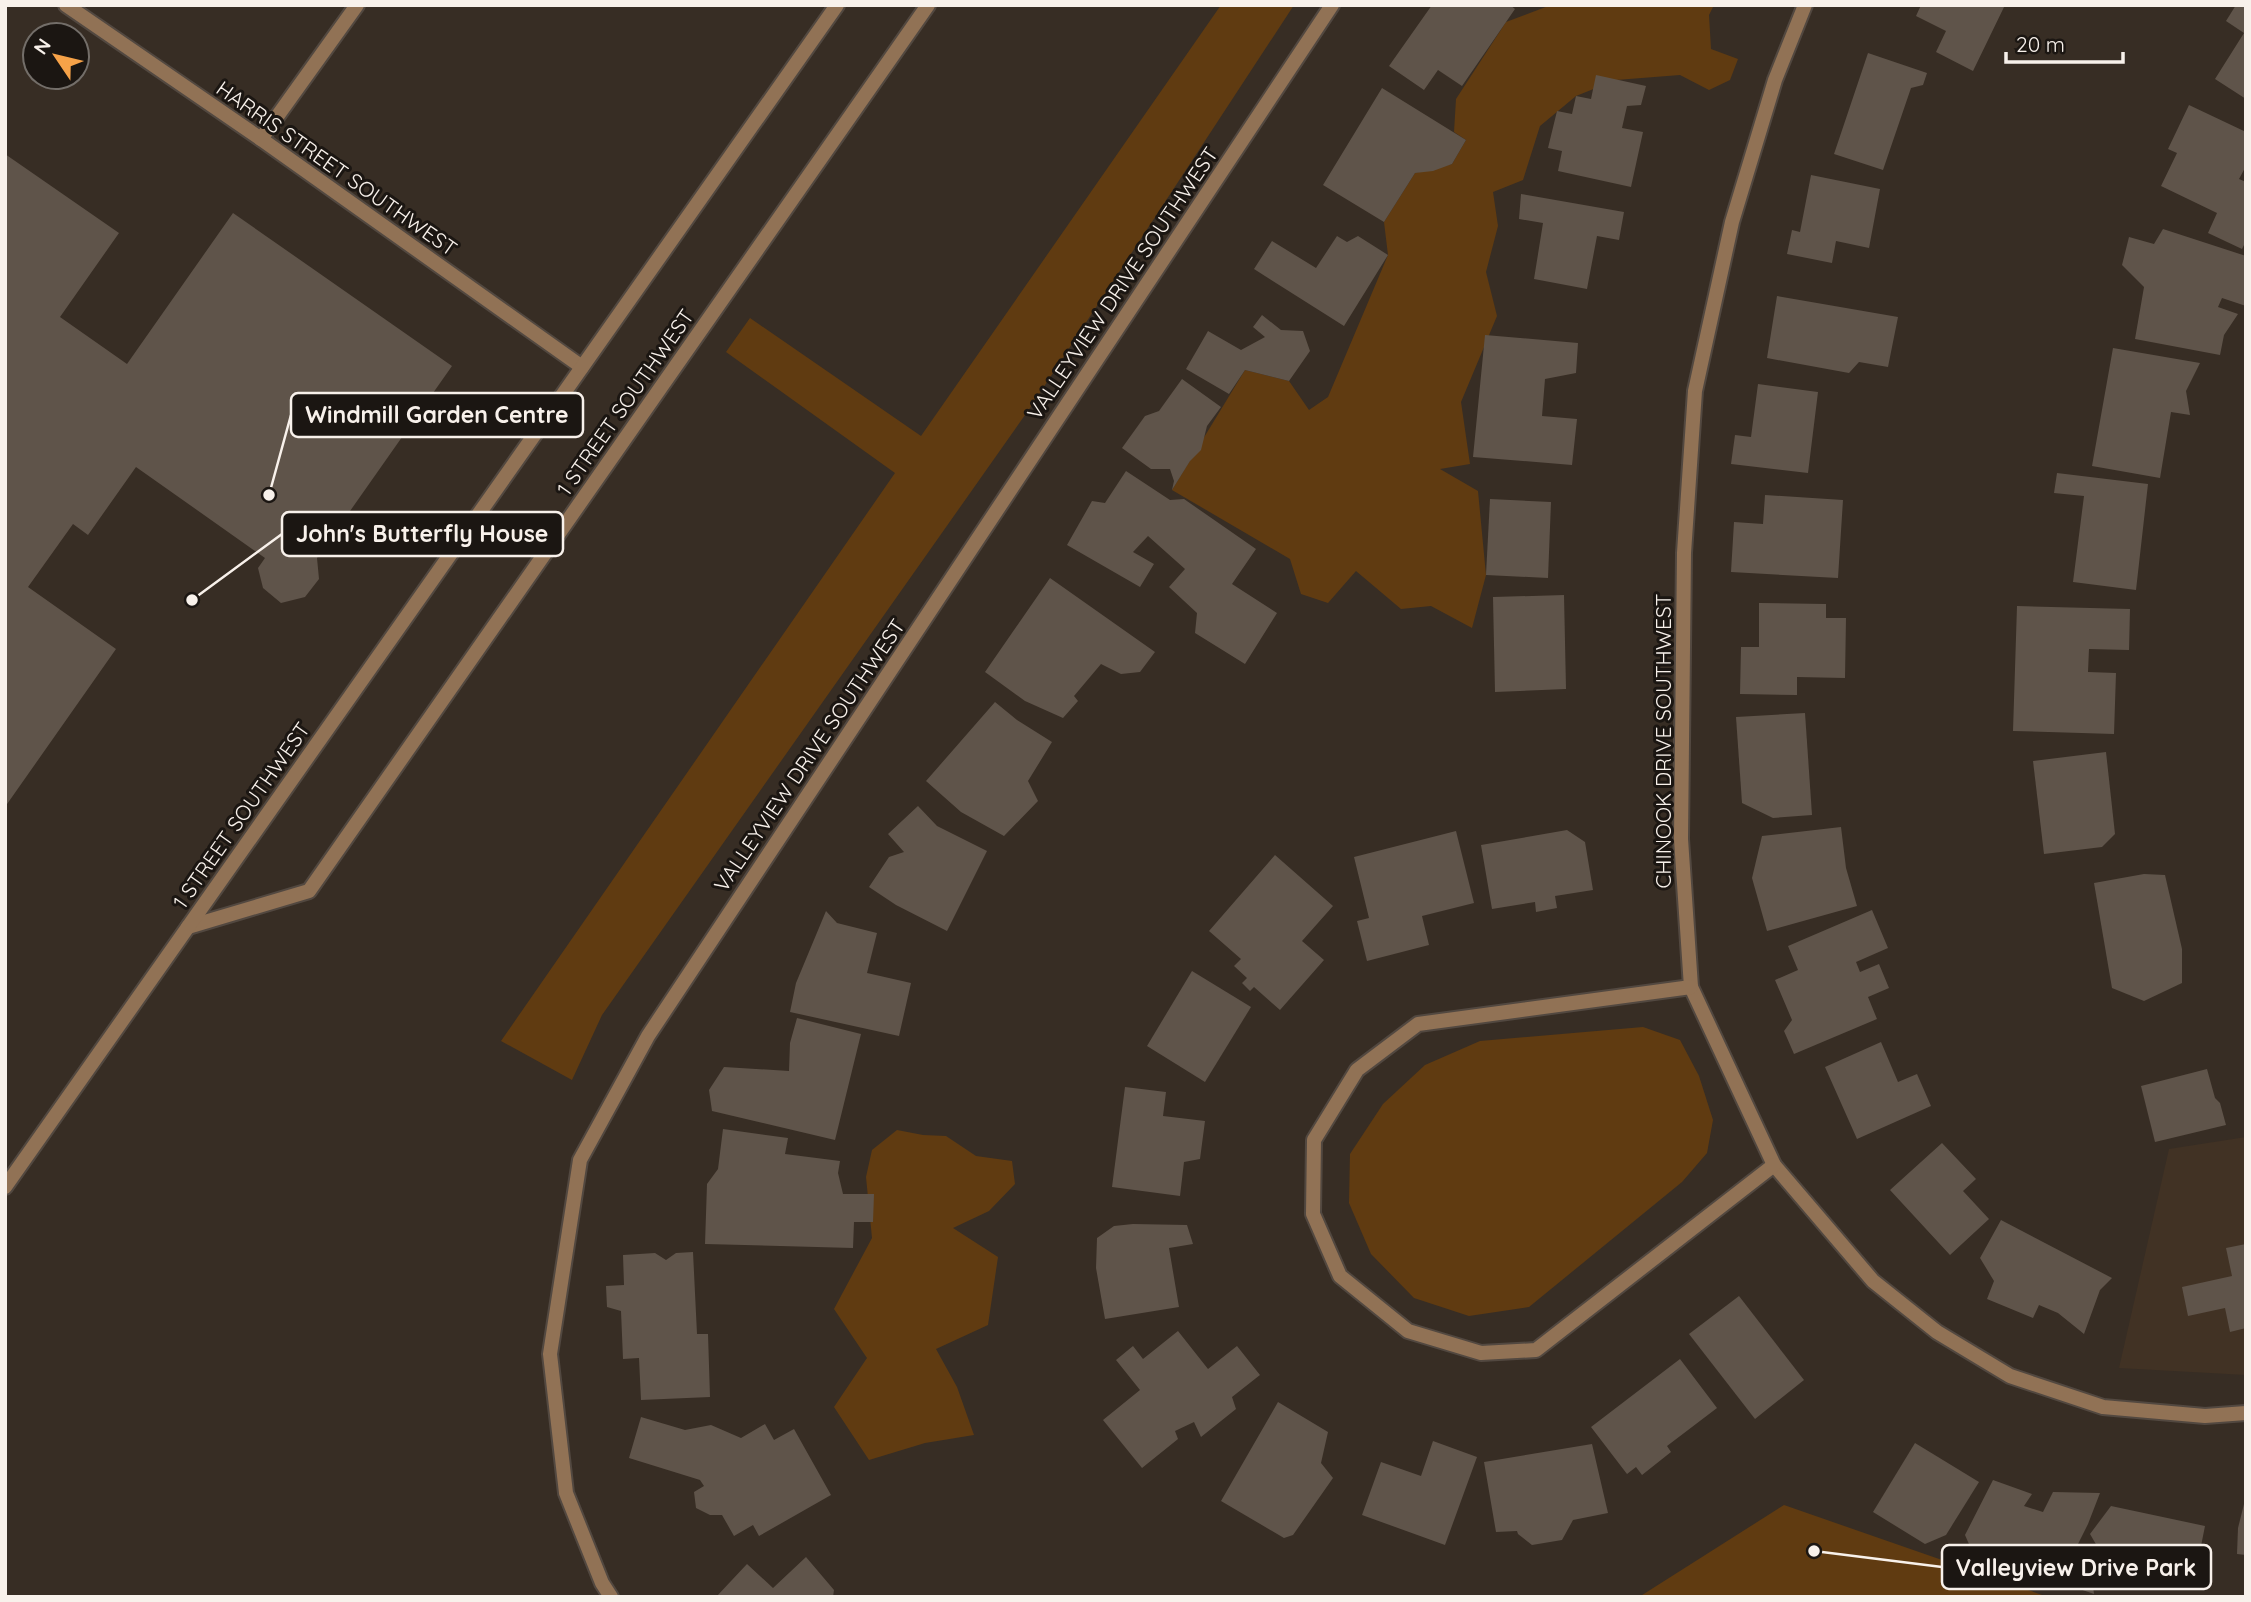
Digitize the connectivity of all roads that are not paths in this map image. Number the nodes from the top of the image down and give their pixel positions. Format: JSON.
{"nodes":[{"id":1,"x":66,"y":5,"type":"edge"},
{"id":2,"x":357,"y":5,"type":"edge"},
{"id":3,"x":837,"y":5,"type":"edge"},
{"id":4,"x":928,"y":5,"type":"edge"},
{"id":5,"x":1332,"y":5,"type":"edge"},
{"id":6,"x":1805,"y":5,"type":"edge"},
{"id":7,"x":261,"y":139,"type":"junction"},
{"id":8,"x":582,"y":368,"type":"junction"},
{"id":9,"x":188,"y":927,"type":"junction"},
{"id":10,"x":1691,"y":987,"type":"junction"},
{"id":11,"x":1774,"y":1165,"type":"junction"},
{"id":12,"x":5,"y":1187,"type":"edge"},
{"id":13,"x":2246,"y":1413,"type":"edge"},
{"id":14,"x":611,"y":1597,"type":"edge"}],
"edges":[{"from":1,"to":7,"type":"street","name":"HARRIS STREET SOUTHWEST"},
{"from":2,"to":7,"type":"street"},
{"from":3,"to":8,"type":"street","name":"1 STREET SOUTHWEST"},
{"from":4,"to":9,"type":"street","name":"1 STREET SOUTHWEST"},
{"from":5,"to":14,"type":"street","name":"VALLEYVIEW DRIVE SOUTHWEST"},
{"from":6,"to":10,"type":"street","name":"CHINOOK DRIVE SOUTHWEST"},
{"from":7,"to":8,"type":"street","name":"HARRIS STREET SOUTHWEST"},
{"from":8,"to":9,"type":"street","name":"1 STREET SOUTHWEST"},
{"from":9,"to":12,"type":"street","name":"1 STREET SOUTHWEST"},
{"from":10,"to":11,"type":"street","name":"CHINOOK DRIVE SOUTHWEST"},
{"from":10,"to":11,"type":"street"},
{"from":11,"to":13,"type":"street","name":"CHINOOK DRIVE SOUTHWEST"}]}
